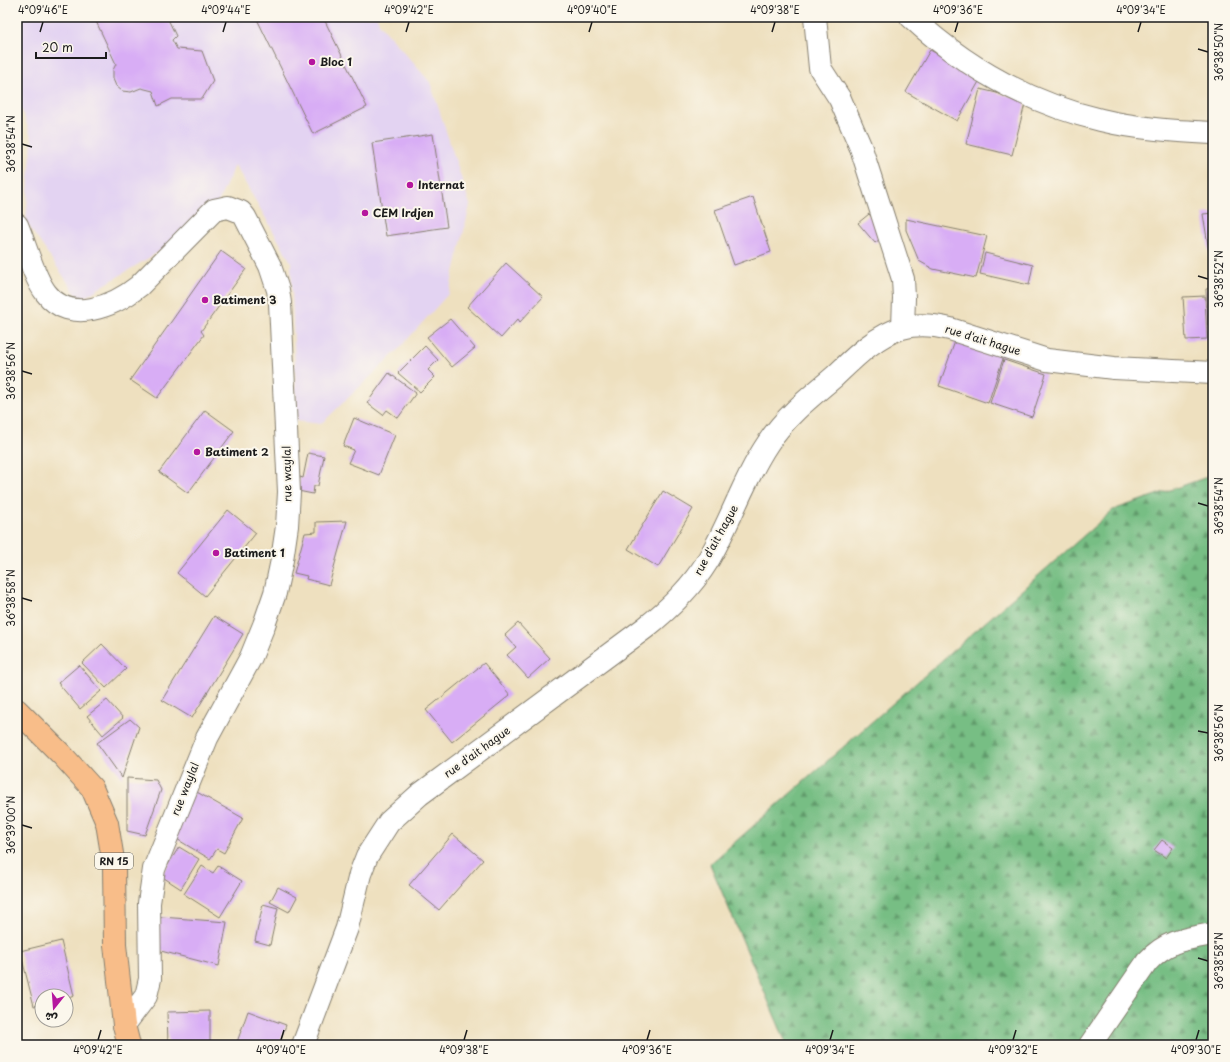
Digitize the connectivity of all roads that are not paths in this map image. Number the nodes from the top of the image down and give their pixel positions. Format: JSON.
{"nodes":[{"id":1,"x":815,"y":17,"type":"edge"},
{"id":2,"x":911,"y":17,"type":"edge"},
{"id":3,"x":1213,"y":133,"type":"edge"},
{"id":4,"x":17,"y":225,"type":"edge"},
{"id":5,"x":903,"y":328,"type":"junction"},
{"id":6,"x":1213,"y":373,"type":"edge"},
{"id":7,"x":17,"y":710,"type":"edge"},
{"id":8,"x":1213,"y":934,"type":"edge"},
{"id":9,"x":127,"y":1035,"type":"edge"},
{"id":10,"x":303,"y":1045,"type":"edge"},
{"id":11,"x":1090,"y":1045,"type":"edge"}],
"edges":[{"from":1,"to":5,"type":"street"},
{"from":2,"to":3,"type":"street"},
{"from":4,"to":9,"type":"street","name":"rue waylal"},
{"from":5,"to":6,"type":"street","name":"rue d'ait hague"},
{"from":5,"to":10,"type":"street","name":"rue d'ait hague"},
{"from":7,"to":9,"type":"main road","number":"RN 15"},
{"from":8,"to":11,"type":"street"}]}
